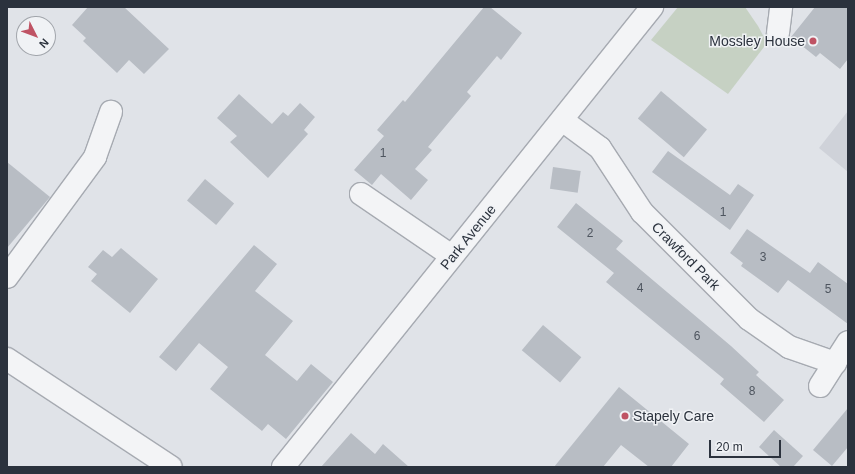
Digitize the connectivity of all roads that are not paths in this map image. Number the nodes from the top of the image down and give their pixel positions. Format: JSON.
{"nodes":[{"id":1,"x":652,"y":7,"type":"edge"},
{"id":2,"x":781,"y":7,"type":"edge"},
{"id":3,"x":778,"y":33,"type":"dead end"},
{"id":4,"x":111,"y":112,"type":"dead end"},
{"id":5,"x":562,"y":120,"type":"junction"},
{"id":6,"x":361,"y":194,"type":"dead end"},
{"id":7,"x":452,"y":256,"type":"junction"},
{"id":8,"x":7,"y":277,"type":"edge"},
{"id":9,"x":848,"y":342,"type":"edge"},
{"id":10,"x":7,"y":359,"type":"edge"},
{"id":11,"x":835,"y":363,"type":"junction"},
{"id":12,"x":820,"y":386,"type":"dead end"},
{"id":13,"x":171,"y":467,"type":"edge"},
{"id":14,"x":283,"y":467,"type":"edge"}],
"edges":[{"from":1,"to":5,"type":"street","name":"Park Avenue"},
{"from":2,"to":3,"type":"street"},
{"from":4,"to":8,"type":"street"},
{"from":5,"to":7,"type":"street","name":"Park Avenue"},
{"from":5,"to":11,"type":"street","name":"Crawford Park"},
{"from":6,"to":7,"type":"street"},
{"from":7,"to":14,"type":"street","name":"Park Avenue"},
{"from":9,"to":11,"type":"street"},
{"from":10,"to":13,"type":"street"},
{"from":11,"to":12,"type":"street"}]}
